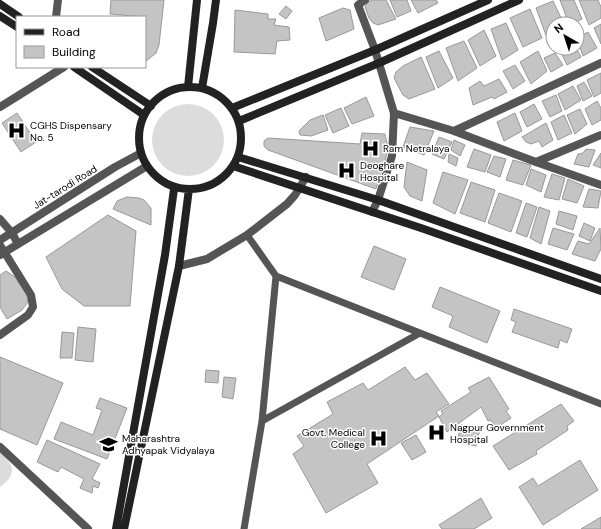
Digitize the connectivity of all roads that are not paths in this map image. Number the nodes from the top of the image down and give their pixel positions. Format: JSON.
{"nodes":[{"id":1,"x":58,"y":0,"type":"edge"},
{"id":2,"x":197,"y":0,"type":"edge"},
{"id":3,"x":216,"y":0,"type":"edge"},
{"id":4,"x":365,"y":0,"type":"edge"},
{"id":5,"x":488,"y":0,"type":"edge"},
{"id":6,"x":519,"y":0,"type":"edge"},
{"id":7,"x":355,"y":3,"type":"edge"},
{"id":8,"x":0,"y":4,"type":"edge"},
{"id":9,"x":0,"y":16,"type":"edge"},
{"id":10,"x":18,"y":16,"type":"edge"},
{"id":11,"x":56,"y":16,"type":"edge"},
{"id":12,"x":16,"y":27,"type":"edge"},
{"id":13,"x":375,"y":50,"type":"junction"},
{"id":14,"x":379,"y":63,"type":"junction"},
{"id":15,"x":601,"y":63,"type":"edge"},
{"id":16,"x":62,"y":68,"type":"edge"},
{"id":17,"x":75,"y":68,"type":"edge"},
{"id":18,"x":94,"y":68,"type":"edge"},
{"id":19,"x":188,"y":87,"type":"junction"},
{"id":20,"x":202,"y":88,"type":"junction"},
{"id":21,"x":151,"y":106,"type":"junction"},
{"id":22,"x":0,"y":108,"type":"edge"},
{"id":23,"x":232,"y":108,"type":"junction"},
{"id":24,"x":394,"y":113,"type":"junction"},
{"id":25,"x":144,"y":115,"type":"junction"},
{"id":26,"x":239,"y":121,"type":"junction"},
{"id":27,"x":454,"y":130,"type":"junction"},
{"id":28,"x":601,"y":135,"type":"edge"},
{"id":29,"x":141,"y":153,"type":"junction"},
{"id":30,"x":238,"y":157,"type":"junction"},
{"id":31,"x":536,"y":162,"type":"junction"},
{"id":32,"x":147,"y":166,"type":"junction"},
{"id":33,"x":233,"y":166,"type":"junction"},
{"id":34,"x":306,"y":177,"type":"junction"},
{"id":35,"x":601,"y":185,"type":"edge"},
{"id":36,"x":299,"y":188,"type":"junction"},
{"id":37,"x":174,"y":189,"type":"junction"},
{"id":38,"x":188,"y":189,"type":"junction"},
{"id":39,"x":378,"y":200,"type":"junction"},
{"id":40,"x":372,"y":212,"type":"junction"},
{"id":41,"x":0,"y":219,"type":"edge"},
{"id":42,"x":12,"y":233,"type":"junction"},
{"id":43,"x":247,"y":235,"type":"junction"},
{"id":44,"x":0,"y":240,"type":"edge"},
{"id":45,"x":18,"y":244,"type":"junction"},
{"id":46,"x":1,"y":251,"type":"edge"},
{"id":47,"x":179,"y":266,"type":"junction"},
{"id":48,"x":276,"y":276,"type":"junction"},
{"id":49,"x":601,"y":279,"type":"edge"},
{"id":50,"x":601,"y":291,"type":"edge"},
{"id":51,"x":420,"y":333,"type":"junction"},
{"id":52,"x":0,"y":335,"type":"edge"},
{"id":53,"x":601,"y":404,"type":"edge"},
{"id":54,"x":262,"y":421,"type":"junction"},
{"id":55,"x":0,"y":447,"type":"edge"},
{"id":56,"x":88,"y":529,"type":"edge"},
{"id":57,"x":116,"y":529,"type":"edge"},
{"id":58,"x":124,"y":529,"type":"edge"},
{"id":59,"x":244,"y":529,"type":"edge"}],
"edges":[{"from":1,"to":11,"type":"street"},
{"from":2,"to":19,"type":"main road"},
{"from":3,"to":20,"type":"main road"},
{"from":4,"to":7,"type":"street"},
{"from":5,"to":13,"type":"main road"},
{"from":6,"to":14,"type":"main road"},
{"from":7,"to":13,"type":"street"},
{"from":8,"to":10,"type":"main road"},
{"from":9,"to":12,"type":"main road"},
{"from":13,"to":14,"type":"street"},
{"from":13,"to":23,"type":"main road"},
{"from":14,"to":24,"type":"street"},
{"from":14,"to":26,"type":"main road"},
{"from":15,"to":27,"type":"street"},
{"from":16,"to":22,"type":"street"},
{"from":17,"to":25,"type":"main road"},
{"from":18,"to":21,"type":"main road"},
{"from":19,"to":20,"type":"main road"},
{"from":19,"to":21,"type":"main road"},
{"from":20,"to":23,"type":"main road"},
{"from":21,"to":25,"type":"main road"},
{"from":23,"to":26,"type":"main road"},
{"from":24,"to":27,"type":"street"},
{"from":24,"to":39,"type":"street"},
{"from":25,"to":29,"type":"main road"},
{"from":26,"to":30,"type":"main road"},
{"from":27,"to":31,"type":"street"},
{"from":28,"to":31,"type":"street"},
{"from":29,"to":32,"type":"main road"},
{"from":29,"to":42,"type":"street","name":"Jat-tarodi Road"},
{"from":30,"to":33,"type":"main road"},
{"from":30,"to":34,"type":"main road"},
{"from":31,"to":35,"type":"street"},
{"from":32,"to":37,"type":"main road"},
{"from":32,"to":45,"type":"street"},
{"from":33,"to":36,"type":"main road"},
{"from":33,"to":38,"type":"main road"},
{"from":34,"to":36,"type":"street"},
{"from":34,"to":39,"type":"main road"},
{"from":36,"to":40,"type":"main road"},
{"from":36,"to":43,"type":"street"},
{"from":37,"to":38,"type":"main road"},
{"from":37,"to":57,"type":"main road"},
{"from":38,"to":47,"type":"main road"},
{"from":39,"to":40,"type":"street"},
{"from":39,"to":49,"type":"main road"},
{"from":40,"to":50,"type":"main road"},
{"from":41,"to":42,"type":"street"},
{"from":42,"to":44,"type":"street","name":"Jat-tarodi Road"},
{"from":42,"to":45,"type":"street"},
{"from":43,"to":47,"type":"street"},
{"from":43,"to":48,"type":"lane"},
{"from":45,"to":46,"type":"street"},
{"from":46,"to":52,"type":"street"},
{"from":47,"to":58,"type":"main road"},
{"from":48,"to":51,"type":"lane"},
{"from":48,"to":54,"type":"lane"},
{"from":51,"to":53,"type":"lane"},
{"from":51,"to":54,"type":"lane"},
{"from":54,"to":59,"type":"lane"},
{"from":55,"to":56,"type":"street"}]}
